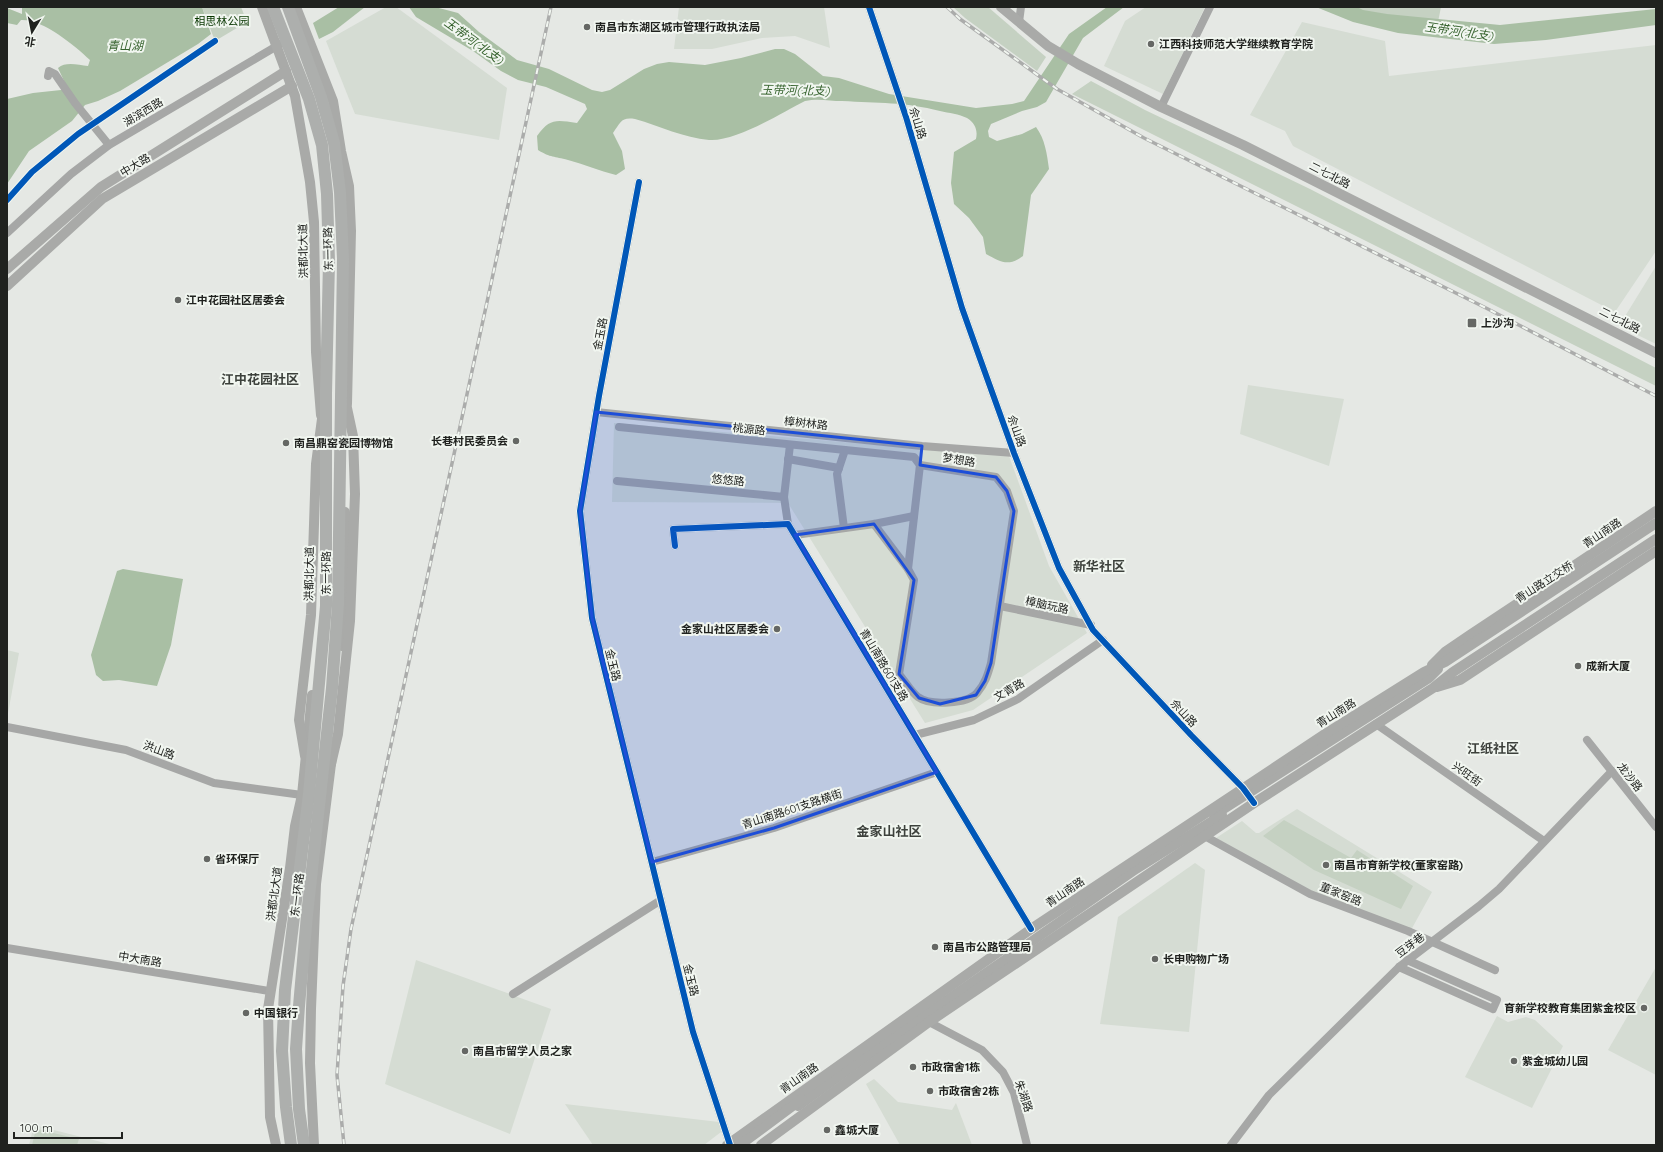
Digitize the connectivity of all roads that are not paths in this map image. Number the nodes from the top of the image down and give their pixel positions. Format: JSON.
{"nodes":[{"id":1,"x":262,"y":7,"type":"edge"},
{"id":2,"x":273,"y":7,"type":"edge"},
{"id":3,"x":288,"y":7,"type":"edge"},
{"id":4,"x":296,"y":7,"type":"edge"},
{"id":5,"x":869,"y":7,"type":"edge"},
{"id":6,"x":1001,"y":7,"type":"edge"},
{"id":7,"x":1018,"y":7,"type":"edge"},
{"id":8,"x":1021,"y":7,"type":"edge"},
{"id":9,"x":1210,"y":7,"type":"edge"},
{"id":10,"x":1018,"y":21,"type":"junction"},
{"id":11,"x":305,"y":30,"type":"junction"},
{"id":12,"x":277,"y":46,"type":"junction"},
{"id":13,"x":286,"y":71,"type":"junction"},
{"id":14,"x":52,"y":75,"type":"dead end"},
{"id":15,"x":292,"y":86,"type":"junction"},
{"id":16,"x":1160,"y":107,"type":"junction"},
{"id":17,"x":109,"y":145,"type":"junction"},
{"id":18,"x":639,"y":182,"type":"dead end"},
{"id":19,"x":7,"y":233,"type":"edge"},
{"id":20,"x":7,"y":269,"type":"edge"},
{"id":21,"x":7,"y":286,"type":"edge"},
{"id":22,"x":1656,"y":353,"type":"edge"},
{"id":23,"x":342,"y":386,"type":"junction"},
{"id":24,"x":326,"y":393,"type":"junction"},
{"id":25,"x":596,"y":412,"type":"junction"},
{"id":26,"x":619,"y":427,"type":"dead end"},
{"id":27,"x":790,"y":444,"type":"junction"},
{"id":28,"x":922,"y":446,"type":"junction"},
{"id":29,"x":845,"y":450,"type":"junction"},
{"id":30,"x":1014,"y":453,"type":"junction"},
{"id":31,"x":788,"y":459,"type":"junction"},
{"id":32,"x":920,"y":465,"type":"junction"},
{"id":33,"x":839,"y":468,"type":"junction"},
{"id":34,"x":617,"y":481,"type":"dead end"},
{"id":35,"x":784,"y":496,"type":"junction"},
{"id":36,"x":1656,"y":511,"type":"edge"},
{"id":37,"x":914,"y":516,"type":"junction"},
{"id":38,"x":1656,"y":523,"type":"edge"},
{"id":39,"x":788,"y":524,"type":"junction"},
{"id":40,"x":874,"y":524,"type":"junction"},
{"id":41,"x":844,"y":528,"type":"junction"},
{"id":42,"x":795,"y":535,"type":"junction"},
{"id":43,"x":1656,"y":539,"type":"edge"},
{"id":44,"x":674,"y":546,"type":"dead end"},
{"id":45,"x":1656,"y":551,"type":"edge"},
{"id":46,"x":908,"y":569,"type":"junction"},
{"id":47,"x":1000,"y":606,"type":"junction"},
{"id":48,"x":1091,"y":625,"type":"junction"},
{"id":49,"x":1103,"y":640,"type":"junction"},
{"id":50,"x":1445,"y":662,"type":"junction"},
{"id":51,"x":1424,"y":672,"type":"junction"},
{"id":52,"x":1453,"y":672,"type":"junction"},
{"id":53,"x":1433,"y":688,"type":"junction"},
{"id":54,"x":1376,"y":724,"type":"junction"},
{"id":55,"x":7,"y":727,"type":"edge"},
{"id":56,"x":914,"y":735,"type":"junction"},
{"id":57,"x":1587,"y":740,"type":"dead end"},
{"id":58,"x":305,"y":756,"type":"junction"},
{"id":59,"x":331,"y":764,"type":"junction"},
{"id":60,"x":1612,"y":771,"type":"junction"},
{"id":61,"x":937,"y":772,"type":"junction"},
{"id":62,"x":302,"y":795,"type":"junction"},
{"id":63,"x":1248,"y":796,"type":"junction"},
{"id":64,"x":1656,"y":827,"type":"edge"},
{"id":65,"x":1195,"y":830,"type":"junction"},
{"id":66,"x":1544,"y":841,"type":"junction"},
{"id":67,"x":652,"y":862,"type":"junction"},
{"id":68,"x":661,"y":900,"type":"junction"},
{"id":69,"x":1031,"y":929,"type":"junction"},
{"id":70,"x":1432,"y":942,"type":"junction"},
{"id":71,"x":7,"y":948,"type":"edge"},
{"id":72,"x":1408,"y":960,"type":"junction"},
{"id":73,"x":1399,"y":967,"type":"junction"},
{"id":74,"x":1495,"y":970,"type":"dead end"},
{"id":75,"x":270,"y":991,"type":"junction"},
{"id":76,"x":513,"y":994,"type":"dead end"},
{"id":77,"x":929,"y":1022,"type":"junction"},
{"id":78,"x":729,"y":1144,"type":"edge"},
{"id":79,"x":276,"y":1145,"type":"edge"},
{"id":80,"x":291,"y":1145,"type":"edge"},
{"id":81,"x":304,"y":1145,"type":"edge"},
{"id":82,"x":314,"y":1145,"type":"edge"},
{"id":83,"x":740,"y":1145,"type":"edge"},
{"id":84,"x":746,"y":1145,"type":"edge"},
{"id":85,"x":761,"y":1145,"type":"edge"},
{"id":86,"x":1027,"y":1145,"type":"edge"},
{"id":87,"x":1231,"y":1145,"type":"edge"}],
"edges":[{"from":1,"to":12,"type":"main road","name":"洪都北大道"},
{"from":2,"to":24,"type":"highway","name":"东一环路","bridge":true},
{"from":3,"to":23,"type":"highway","name":"东一环路","bridge":true},
{"from":4,"to":11,"type":"main road"},
{"from":5,"to":30,"type":"street","name":"佘山路"},
{"from":6,"to":10,"type":"main road","name":"二七北路"},
{"from":7,"to":10,"type":"street"},
{"from":8,"to":10,"type":"street"},
{"from":9,"to":16,"type":"street"},
{"from":10,"to":16,"type":"main road","name":"二七北路"},
{"from":11,"to":12,"type":"street","name":"湖滨西路"},
{"from":11,"to":59,"type":"main road"},
{"from":12,"to":13,"type":"main road","name":"洪都北大道"},
{"from":12,"to":17,"type":"street","name":"湖滨西路"},
{"from":13,"to":15,"type":"main road","name":"洪都北大道"},
{"from":13,"to":20,"type":"main road","name":"中大路"},
{"from":14,"to":17,"type":"street"},
{"from":15,"to":21,"type":"main road","name":"中大路"},
{"from":15,"to":58,"type":"main road","name":"洪都北大道"},
{"from":16,"to":22,"type":"main road","name":"二七北路"},
{"from":17,"to":19,"type":"street","name":"湖滨西路"},
{"from":18,"to":25,"type":"street","name":"金玉路"},
{"from":23,"to":59,"type":"main road","bridge":true},
{"from":23,"to":81,"type":"highway","name":"东一环路","bridge":true},
{"from":24,"to":58,"type":"main road","bridge":true},
{"from":24,"to":80,"type":"highway","name":"东一环路","bridge":true},
{"from":25,"to":28,"type":"street","name":"樟树林路"},
{"from":25,"to":67,"type":"street","name":"金玉路"},
{"from":26,"to":27,"type":"street","name":"桃源路"},
{"from":27,"to":29,"type":"street","name":"桃源路"},
{"from":27,"to":31,"type":"street"},
{"from":28,"to":30,"type":"street","name":"樟树林路"},
{"from":28,"to":32,"type":"street"},
{"from":29,"to":32,"type":"street","name":"桃源路"},
{"from":29,"to":33,"type":"street"},
{"from":30,"to":48,"type":"street","name":"佘山路"},
{"from":31,"to":33,"type":"street"},
{"from":31,"to":35,"type":"street"},
{"from":32,"to":37,"type":"street","name":"梦想路"},
{"from":32,"to":47,"type":"street","name":"梦想路"},
{"from":33,"to":41,"type":"street"},
{"from":34,"to":35,"type":"street","name":"悠悠路"},
{"from":35,"to":39,"type":"street"},
{"from":36,"to":51,"type":"main road","name":"青山南路"},
{"from":37,"to":40,"type":"street"},
{"from":37,"to":46,"type":"street","name":"梦想路"},
{"from":38,"to":50,"type":"main road","name":"青山路立交桥"},
{"from":39,"to":42,"type":"street","name":"青山南路601支路"},
{"from":39,"to":44,"type":"street"},
{"from":40,"to":41,"type":"street"},
{"from":40,"to":46,"type":"street"},
{"from":41,"to":42,"type":"street"},
{"from":42,"to":56,"type":"street","name":"青山南路601支路"},
{"from":43,"to":52,"type":"main road"},
{"from":45,"to":53,"type":"main road","name":"青山南路"},
{"from":46,"to":47,"type":"street","name":"梦想路"},
{"from":47,"to":48,"type":"street","name":"樟脑玩路"},
{"from":48,"to":49,"type":"street","name":"佘山路"},
{"from":49,"to":56,"type":"street","name":"文青路"},
{"from":49,"to":63,"type":"street","name":"佘山路"},
{"from":50,"to":51,"type":"main road","name":"青山南路"},
{"from":50,"to":63,"type":"main road"},
{"from":51,"to":63,"type":"main road","name":"青山南路"},
{"from":52,"to":53,"type":"main road","name":"青山南路"},
{"from":52,"to":63,"type":"main road"},
{"from":53,"to":54,"type":"main road","name":"青山南路"},
{"from":54,"to":63,"type":"main road","name":"青山南路"},
{"from":54,"to":66,"type":"street","name":"兴旺街"},
{"from":55,"to":62,"type":"street","name":"洪山路"},
{"from":56,"to":61,"type":"street","name":"青山南路601支路"},
{"from":57,"to":60,"type":"street","name":"龙沙路"},
{"from":58,"to":62,"type":"main road","name":"洪都北大道"},
{"from":59,"to":82,"type":"main road"},
{"from":60,"to":64,"type":"street","name":"龙沙路"},
{"from":60,"to":66,"type":"street","name":"豆芽巷"},
{"from":61,"to":67,"type":"street","name":"青山南路601支路横街"},
{"from":61,"to":69,"type":"street","name":"青山南路601支路"},
{"from":62,"to":75,"type":"main road","name":"洪都北大道"},
{"from":63,"to":65,"type":"main road","name":"青山南路"},
{"from":63,"to":65,"type":"main road","name":"青山南路"},
{"from":65,"to":69,"type":"main road","name":"青山南路"},
{"from":65,"to":70,"type":"street","name":"董家窑路"},
{"from":65,"to":77,"type":"main road","name":"青山南路"},
{"from":65,"to":83,"type":"main road"},
{"from":65,"to":84,"type":"main road"},
{"from":66,"to":70,"type":"street","name":"豆芽巷"},
{"from":67,"to":68,"type":"street","name":"金玉路"},
{"from":68,"to":76,"type":"street"},
{"from":68,"to":78,"type":"street","name":"金玉路"},
{"from":69,"to":78,"type":"main road","name":"青山南路"},
{"from":70,"to":72,"type":"street","name":"豆芽巷"},
{"from":70,"to":74,"type":"street","name":"董家窑路"},
{"from":71,"to":75,"type":"street","name":"中大南路"},
{"from":72,"to":73,"type":"street","name":"豆芽巷"},
{"from":72,"to":73,"type":"street"},
{"from":73,"to":87,"type":"street","name":"豆芽巷"},
{"from":75,"to":79,"type":"main road","name":"洪都北大道"},
{"from":77,"to":85,"type":"main road","name":"青山南路"},
{"from":77,"to":86,"type":"street","name":"朱湖路"}]}
